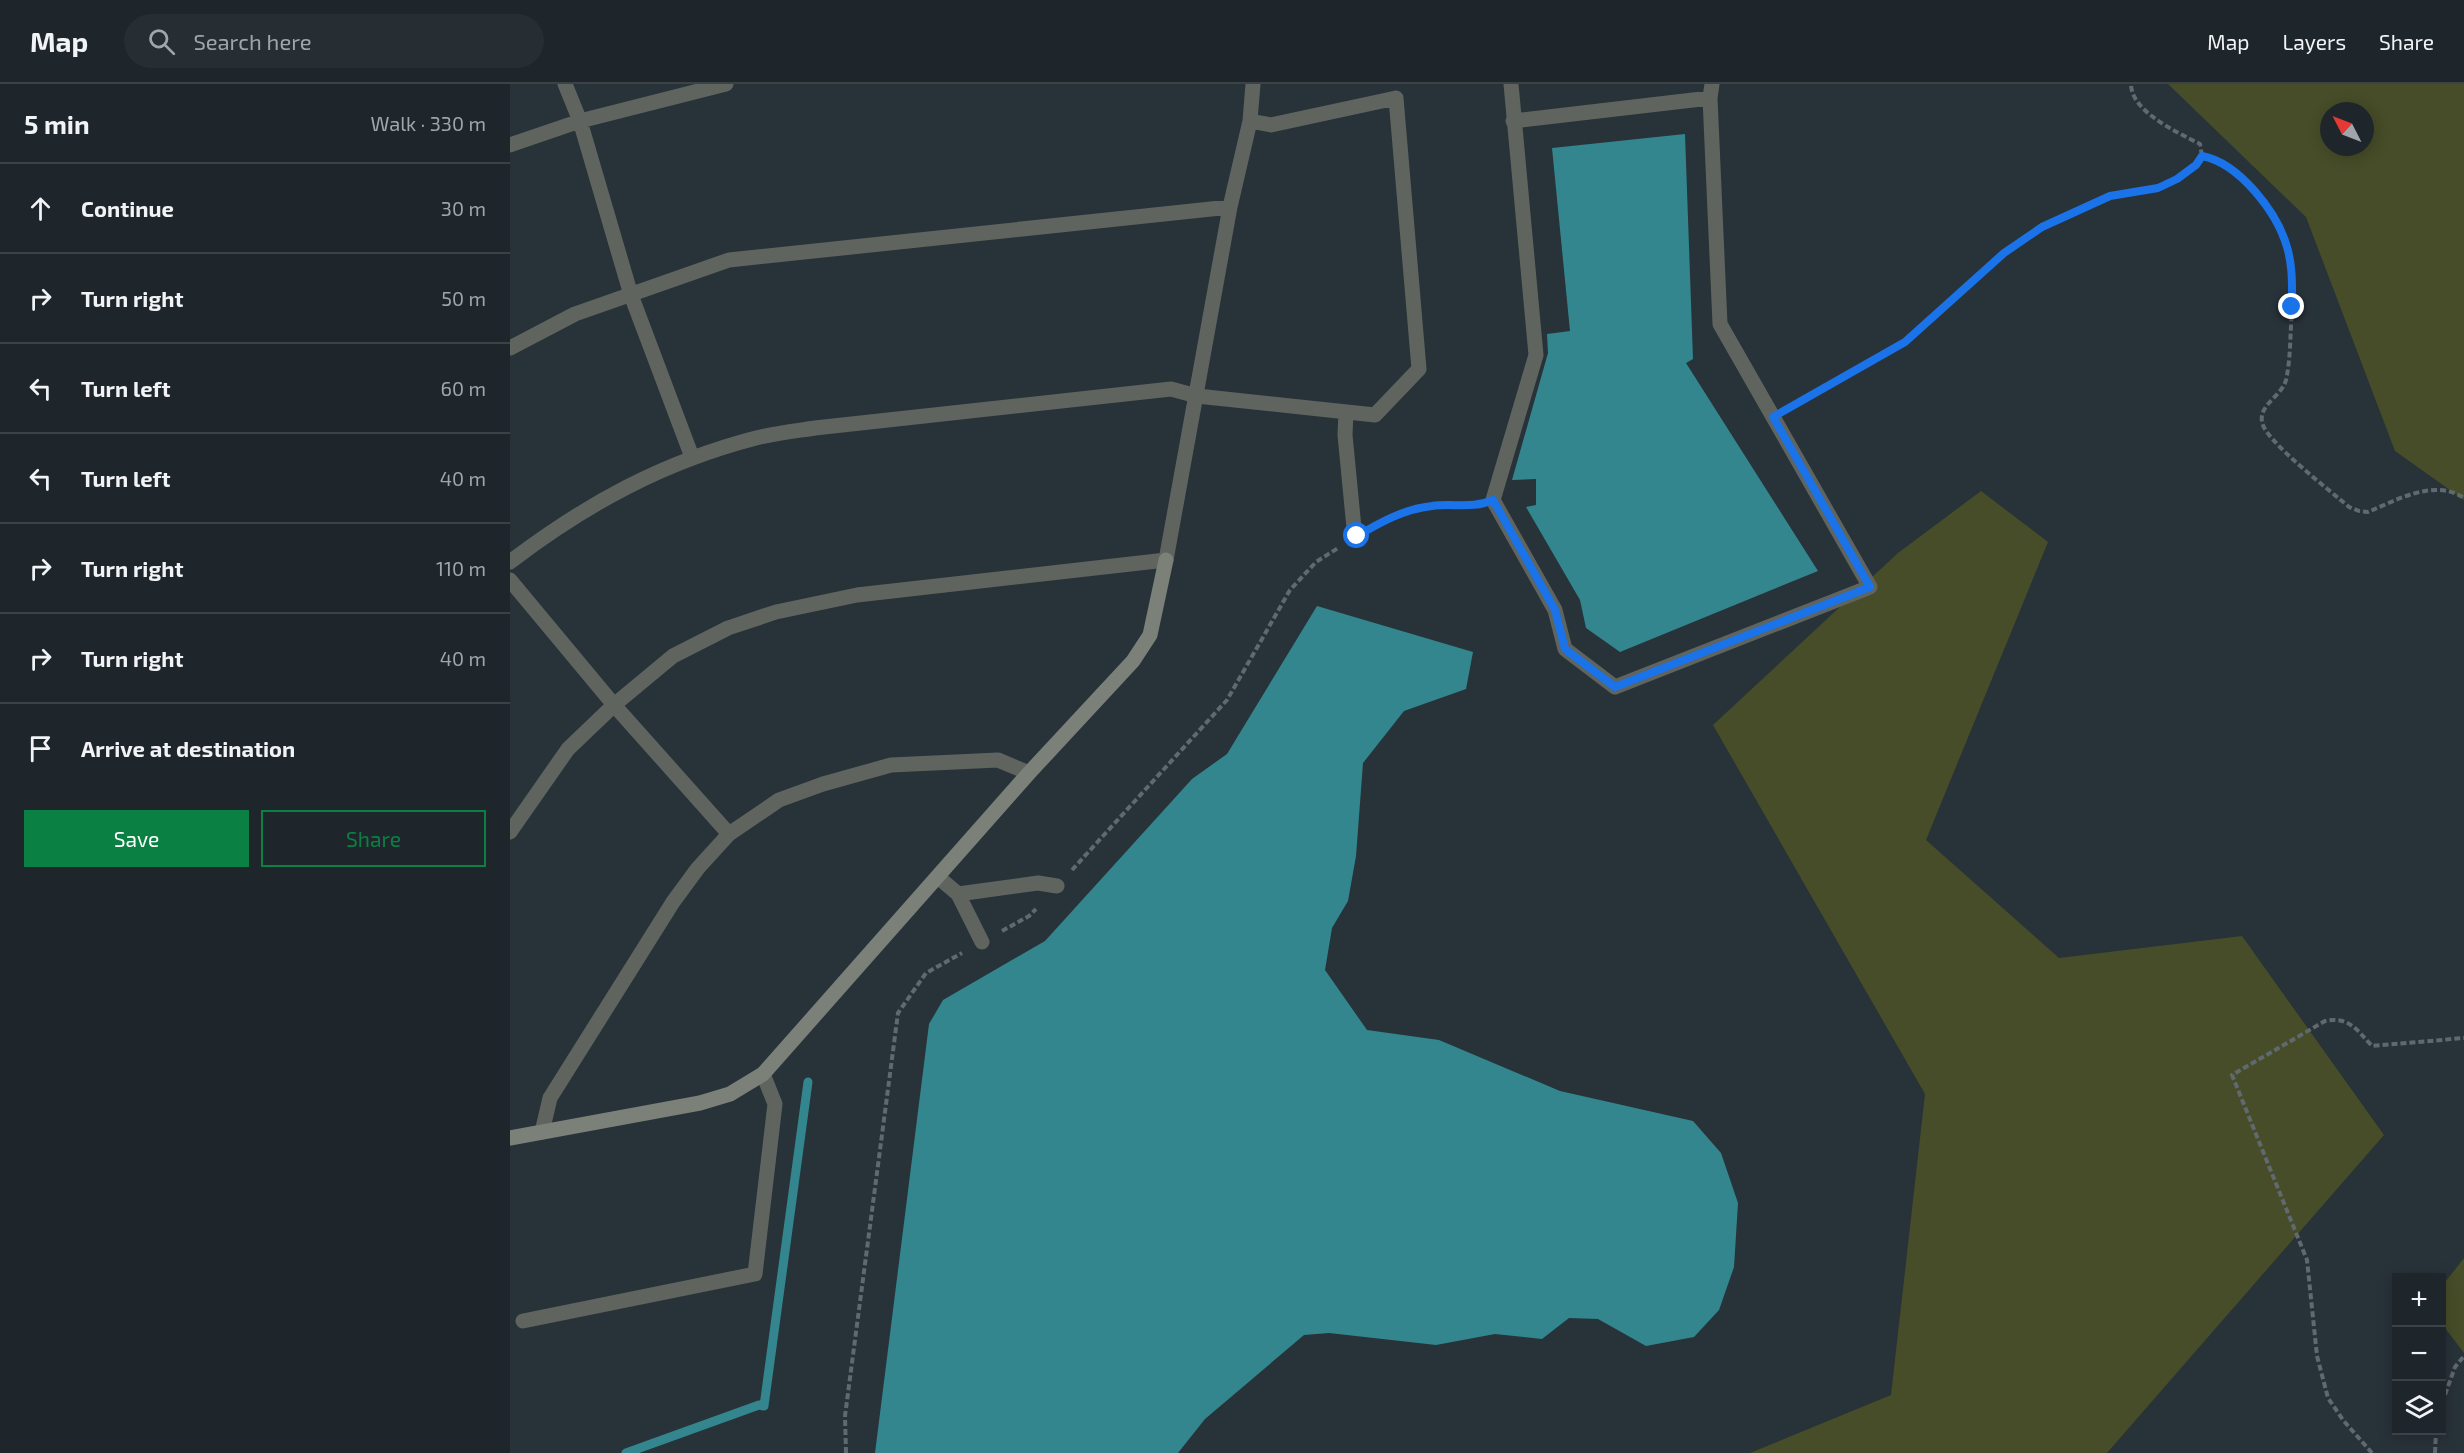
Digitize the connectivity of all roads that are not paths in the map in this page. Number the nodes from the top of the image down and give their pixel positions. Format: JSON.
{"nodes":[{"id":1,"x":565,"y":84,"type":"edge"},
{"id":2,"x":726,"y":84,"type":"edge"},
{"id":3,"x":1253,"y":84,"type":"edge"},
{"id":4,"x":1511,"y":84,"type":"edge"},
{"id":5,"x":1711,"y":91,"type":"edge"},
{"id":6,"x":580,"y":120,"type":"junction"},
{"id":7,"x":1250,"y":120,"type":"junction"},
{"id":8,"x":1513,"y":121,"type":"junction"},
{"id":9,"x":510,"y":146,"type":"edge"},
{"id":10,"x":1230,"y":207,"type":"junction"},
{"id":11,"x":631,"y":295,"type":"junction"},
{"id":12,"x":510,"y":348,"type":"edge"},
{"id":13,"x":1197,"y":396,"type":"junction"},
{"id":14,"x":1346,"y":412,"type":"junction"},
{"id":15,"x":692,"y":458,"type":"junction"},
{"id":16,"x":1357,"y":536,"type":"road end"},
{"id":17,"x":1166,"y":560,"type":"junction"},
{"id":18,"x":510,"y":562,"type":"edge"},
{"id":19,"x":510,"y":580,"type":"edge"},
{"id":20,"x":614,"y":705,"type":"junction"},
{"id":21,"x":1029,"y":773,"type":"junction"},
{"id":22,"x":510,"y":832,"type":"edge"},
{"id":23,"x":729,"y":834,"type":"junction"},
{"id":24,"x":938,"y":877,"type":"junction"},
{"id":25,"x":1057,"y":886,"type":"road end"},
{"id":26,"x":958,"y":894,"type":"junction"},
{"id":27,"x":982,"y":942,"type":"road end"},
{"id":28,"x":763,"y":1074,"type":"junction"},
{"id":29,"x":542,"y":1132,"type":"junction"},
{"id":30,"x":510,"y":1138,"type":"edge"},
{"id":31,"x":523,"y":1321,"type":"dead end"}],
"edges":[{"from":1,"to":6,"type":"street"},
{"from":2,"to":6,"type":"street"},
{"from":3,"to":7,"type":"street"},
{"from":4,"to":8,"type":"street"},
{"from":5,"to":8,"type":"street"},
{"from":5,"to":8,"type":"street"},
{"from":6,"to":9,"type":"street"},
{"from":6,"to":11,"type":"street"},
{"from":7,"to":10,"type":"street"},
{"from":7,"to":14,"type":"street"},
{"from":10,"to":11,"type":"street"},
{"from":10,"to":13,"type":"street"},
{"from":11,"to":12,"type":"street"},
{"from":11,"to":15,"type":"street"},
{"from":13,"to":14,"type":"street"},
{"from":13,"to":15,"type":"street"},
{"from":13,"to":17,"type":"street"},
{"from":14,"to":16,"type":"street"},
{"from":15,"to":18,"type":"street"},
{"from":17,"to":20,"type":"street"},
{"from":17,"to":21,"type":"street"},
{"from":19,"to":20,"type":"street"},
{"from":20,"to":22,"type":"street"},
{"from":20,"to":23,"type":"street"},
{"from":21,"to":23,"type":"street"},
{"from":21,"to":24,"type":"street"},
{"from":23,"to":29,"type":"street"},
{"from":24,"to":26,"type":"street"},
{"from":24,"to":28,"type":"street"},
{"from":25,"to":26,"type":"street"},
{"from":26,"to":27,"type":"street"},
{"from":28,"to":29,"type":"street"},
{"from":28,"to":31,"type":"street"},
{"from":29,"to":30,"type":"street"}]}
